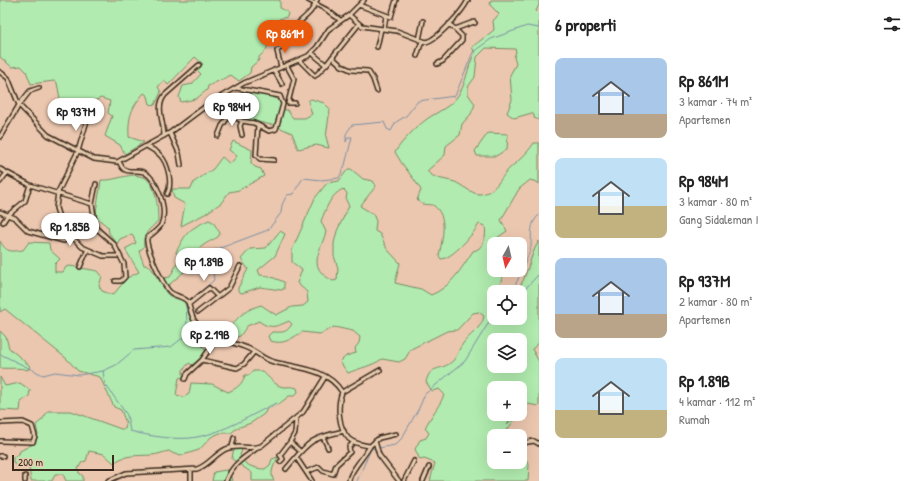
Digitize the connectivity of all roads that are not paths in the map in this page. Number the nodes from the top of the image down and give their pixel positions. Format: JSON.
{"nodes":[{"id":1,"x":308,"y":0,"type":"edge"},
{"id":2,"x":364,"y":0,"type":"edge"},
{"id":3,"x":396,"y":0,"type":"edge"},
{"id":4,"x":468,"y":0,"type":"edge"},
{"id":5,"x":316,"y":2,"type":"edge"},
{"id":6,"x":359,"y":5,"type":"junction"},
{"id":7,"x":349,"y":15,"type":"junction"},
{"id":8,"x":386,"y":16,"type":"junction"},
{"id":9,"x":340,"y":20,"type":"junction"},
{"id":10,"x":423,"y":21,"type":"dead end"},
{"id":11,"x":475,"y":23,"type":"dead end"},
{"id":12,"x":359,"y":24,"type":"junction"},
{"id":13,"x":449,"y":24,"type":"junction"},
{"id":14,"x":455,"y":28,"type":"junction"},
{"id":15,"x":382,"y":29,"type":"junction"},
{"id":16,"x":420,"y":40,"type":"junction"},
{"id":17,"x":376,"y":47,"type":"dead end"},
{"id":18,"x":312,"y":53,"type":"junction"},
{"id":19,"x":417,"y":56,"type":"dead end"},
{"id":20,"x":332,"y":57,"type":"junction"},
{"id":21,"x":299,"y":60,"type":"junction"},
{"id":22,"x":437,"y":64,"type":"dead end"},
{"id":23,"x":199,"y":65,"type":"dead end"},
{"id":24,"x":326,"y":65,"type":"junction"},
{"id":25,"x":287,"y":66,"type":"junction"},
{"id":26,"x":281,"y":67,"type":"junction"},
{"id":27,"x":274,"y":70,"type":"junction"},
{"id":28,"x":0,"y":72,"type":"edge"},
{"id":29,"x":282,"y":84,"type":"dead end"},
{"id":30,"x":39,"y":88,"type":"dead end"},
{"id":31,"x":235,"y":88,"type":"junction"},
{"id":32,"x":377,"y":91,"type":"dead end"},
{"id":33,"x":226,"y":94,"type":"junction"},
{"id":34,"x":282,"y":102,"type":"junction"},
{"id":35,"x":288,"y":103,"type":"junction"},
{"id":36,"x":295,"y":103,"type":"dead end"},
{"id":37,"x":19,"y":105,"type":"junction"},
{"id":38,"x":234,"y":109,"type":"junction"},
{"id":39,"x":88,"y":117,"type":"dead end"},
{"id":40,"x":242,"y":121,"type":"junction"},
{"id":41,"x":258,"y":125,"type":"junction"},
{"id":42,"x":170,"y":133,"type":"junction"},
{"id":43,"x":242,"y":135,"type":"dead end"},
{"id":44,"x":164,"y":136,"type":"junction"},
{"id":45,"x":218,"y":136,"type":"dead end"},
{"id":46,"x":0,"y":137,"type":"edge"},
{"id":47,"x":147,"y":146,"type":"junction"},
{"id":48,"x":78,"y":151,"type":"junction"},
{"id":49,"x":274,"y":160,"type":"dead end"},
{"id":50,"x":119,"y":161,"type":"junction"},
{"id":51,"x":181,"y":165,"type":"dead end"},
{"id":52,"x":0,"y":169,"type":"edge"},
{"id":53,"x":6,"y":174,"type":"junction"},
{"id":54,"x":0,"y":182,"type":"edge"},
{"id":55,"x":96,"y":184,"type":"dead end"},
{"id":56,"x":30,"y":185,"type":"junction"},
{"id":57,"x":58,"y":192,"type":"junction"},
{"id":58,"x":167,"y":194,"type":"dead end"},
{"id":59,"x":92,"y":204,"type":"junction"},
{"id":60,"x":0,"y":212,"type":"edge"},
{"id":61,"x":7,"y":216,"type":"junction"},
{"id":62,"x":3,"y":222,"type":"dead end"},
{"id":63,"x":70,"y":236,"type":"junction"},
{"id":64,"x":87,"y":251,"type":"junction"},
{"id":65,"x":120,"y":256,"type":"junction"},
{"id":66,"x":240,"y":266,"type":"dead end"},
{"id":67,"x":80,"y":267,"type":"dead end"},
{"id":68,"x":115,"y":281,"type":"dead end"},
{"id":69,"x":218,"y":298,"type":"junction"},
{"id":70,"x":188,"y":302,"type":"junction"},
{"id":71,"x":198,"y":312,"type":"dead end"},
{"id":72,"x":222,"y":339,"type":"junction"},
{"id":73,"x":254,"y":352,"type":"junction"},
{"id":74,"x":202,"y":360,"type":"junction"},
{"id":75,"x":380,"y":370,"type":"dead end"},
{"id":76,"x":325,"y":377,"type":"junction"},
{"id":77,"x":185,"y":379,"type":"dead end"},
{"id":78,"x":342,"y":392,"type":"junction"},
{"id":79,"x":296,"y":419,"type":"junction"},
{"id":80,"x":0,"y":423,"type":"edge"},
{"id":81,"x":344,"y":432,"type":"junction"},
{"id":82,"x":396,"y":434,"type":"dead end"},
{"id":83,"x":323,"y":437,"type":"junction"},
{"id":84,"x":234,"y":438,"type":"dead end"},
{"id":85,"x":0,"y":441,"type":"edge"},
{"id":86,"x":376,"y":441,"type":"junction"},
{"id":87,"x":290,"y":442,"type":"junction"},
{"id":88,"x":354,"y":442,"type":"junction"},
{"id":89,"x":527,"y":443,"type":"edge"},
{"id":90,"x":539,"y":444,"type":"edge"},
{"id":91,"x":370,"y":446,"type":"junction"},
{"id":92,"x":232,"y":447,"type":"junction"},
{"id":93,"x":257,"y":448,"type":"junction"},
{"id":94,"x":328,"y":448,"type":"dead end"},
{"id":95,"x":300,"y":451,"type":"junction"},
{"id":96,"x":296,"y":457,"type":"junction"},
{"id":97,"x":414,"y":461,"type":"dead end"},
{"id":98,"x":280,"y":462,"type":"dead end"},
{"id":99,"x":429,"y":467,"type":"dead end"},
{"id":100,"x":286,"y":469,"type":"dead end"},
{"id":101,"x":191,"y":470,"type":"junction"},
{"id":102,"x":306,"y":472,"type":"junction"},
{"id":103,"x":25,"y":476,"type":"dead end"},
{"id":104,"x":24,"y":481,"type":"edge"},
{"id":105,"x":108,"y":481,"type":"edge"},
{"id":106,"x":191,"y":481,"type":"edge"},
{"id":107,"x":226,"y":481,"type":"edge"},
{"id":108,"x":312,"y":481,"type":"edge"},
{"id":109,"x":349,"y":481,"type":"edge"},
{"id":110,"x":399,"y":481,"type":"edge"},
{"id":111,"x":404,"y":481,"type":"edge"},
{"id":112,"x":422,"y":481,"type":"edge"}],
"edges":[{"from":1,"to":5,"type":"street"},
{"from":2,"to":6,"type":"street"},
{"from":3,"to":8,"type":"street"},
{"from":4,"to":13,"type":"street"},
{"from":5,"to":9,"type":"street"},
{"from":5,"to":26,"type":"street"},
{"from":6,"to":7,"type":"street"},
{"from":6,"to":8,"type":"street"},
{"from":7,"to":9,"type":"street"},
{"from":7,"to":12,"type":"street"},
{"from":8,"to":15,"type":"street"},
{"from":9,"to":18,"type":"street"},
{"from":10,"to":16,"type":"street"},
{"from":11,"to":14,"type":"street"},
{"from":12,"to":15,"type":"street"},
{"from":12,"to":20,"type":"street"},
{"from":13,"to":14,"type":"street"},
{"from":13,"to":16,"type":"street"},
{"from":14,"to":22,"type":"street"},
{"from":15,"to":16,"type":"street"},
{"from":15,"to":17,"type":"street"},
{"from":16,"to":19,"type":"street"},
{"from":18,"to":21,"type":"street"},
{"from":18,"to":24,"type":"street"},
{"from":20,"to":24,"type":"street"},
{"from":20,"to":32,"type":"street"},
{"from":21,"to":24,"type":"street"},
{"from":21,"to":25,"type":"street"},
{"from":23,"to":44,"type":"street"},
{"from":25,"to":26,"type":"street"},
{"from":25,"to":35,"type":"street"},
{"from":26,"to":27,"type":"street"},
{"from":27,"to":29,"type":"street"},
{"from":27,"to":31,"type":"street"},
{"from":28,"to":37,"type":"street"},
{"from":30,"to":37,"type":"street"},
{"from":31,"to":33,"type":"street"},
{"from":31,"to":34,"type":"street"},
{"from":33,"to":38,"type":"street"},
{"from":33,"to":42,"type":"street"},
{"from":34,"to":35,"type":"street"},
{"from":34,"to":41,"type":"street"},
{"from":35,"to":36,"type":"street"},
{"from":37,"to":46,"type":"street"},
{"from":37,"to":48,"type":"street"},
{"from":38,"to":40,"type":"street"},
{"from":38,"to":45,"type":"street"},
{"from":39,"to":48,"type":"street"},
{"from":40,"to":41,"type":"street"},
{"from":40,"to":43,"type":"street"},
{"from":41,"to":49,"type":"street"},
{"from":42,"to":44,"type":"street"},
{"from":42,"to":51,"type":"street"},
{"from":44,"to":47,"type":"street"},
{"from":47,"to":50,"type":"street"},
{"from":47,"to":58,"type":"street"},
{"from":48,"to":50,"type":"street"},
{"from":48,"to":57,"type":"street"},
{"from":50,"to":70,"type":"street"},
{"from":52,"to":53,"type":"street"},
{"from":53,"to":54,"type":"street"},
{"from":53,"to":56,"type":"street"},
{"from":55,"to":59,"type":"street"},
{"from":56,"to":57,"type":"street"},
{"from":56,"to":61,"type":"street"},
{"from":57,"to":59,"type":"street"},
{"from":57,"to":63,"type":"street"},
{"from":59,"to":65,"type":"street"},
{"from":60,"to":61,"type":"street"},
{"from":61,"to":62,"type":"street"},
{"from":61,"to":63,"type":"street"},
{"from":63,"to":64,"type":"street"},
{"from":64,"to":65,"type":"street"},
{"from":64,"to":67,"type":"street"},
{"from":65,"to":68,"type":"street"},
{"from":66,"to":69,"type":"street"},
{"from":69,"to":70,"type":"street"},
{"from":69,"to":71,"type":"street"},
{"from":70,"to":72,"type":"street"},
{"from":72,"to":73,"type":"street"},
{"from":72,"to":74,"type":"street"},
{"from":73,"to":74,"type":"street"},
{"from":73,"to":76,"type":"street"},
{"from":74,"to":77,"type":"street"},
{"from":75,"to":78,"type":"street"},
{"from":76,"to":78,"type":"street"},
{"from":76,"to":79,"type":"street"},
{"from":78,"to":81,"type":"street"},
{"from":79,"to":87,"type":"street"},
{"from":79,"to":93,"type":"street"},
{"from":80,"to":85,"type":"street"},
{"from":81,"to":83,"type":"street"},
{"from":81,"to":88,"type":"street"},
{"from":82,"to":86,"type":"street"},
{"from":83,"to":94,"type":"street"},
{"from":83,"to":95,"type":"street"},
{"from":84,"to":92,"type":"street"},
{"from":86,"to":91,"type":"street"},
{"from":86,"to":110,"type":"street"},
{"from":87,"to":95,"type":"street"},
{"from":87,"to":98,"type":"street"},
{"from":88,"to":91,"type":"street"},
{"from":88,"to":102,"type":"street"},
{"from":89,"to":90,"type":"street"},
{"from":91,"to":109,"type":"street"},
{"from":92,"to":93,"type":"street"},
{"from":92,"to":101,"type":"street"},
{"from":93,"to":107,"type":"street"},
{"from":95,"to":96,"type":"street"},
{"from":96,"to":100,"type":"street"},
{"from":96,"to":102,"type":"street"},
{"from":97,"to":111,"type":"street"},
{"from":99,"to":112,"type":"street"},
{"from":101,"to":105,"type":"street"},
{"from":101,"to":106,"type":"street"},
{"from":102,"to":108,"type":"street"},
{"from":103,"to":104,"type":"street"}]}
